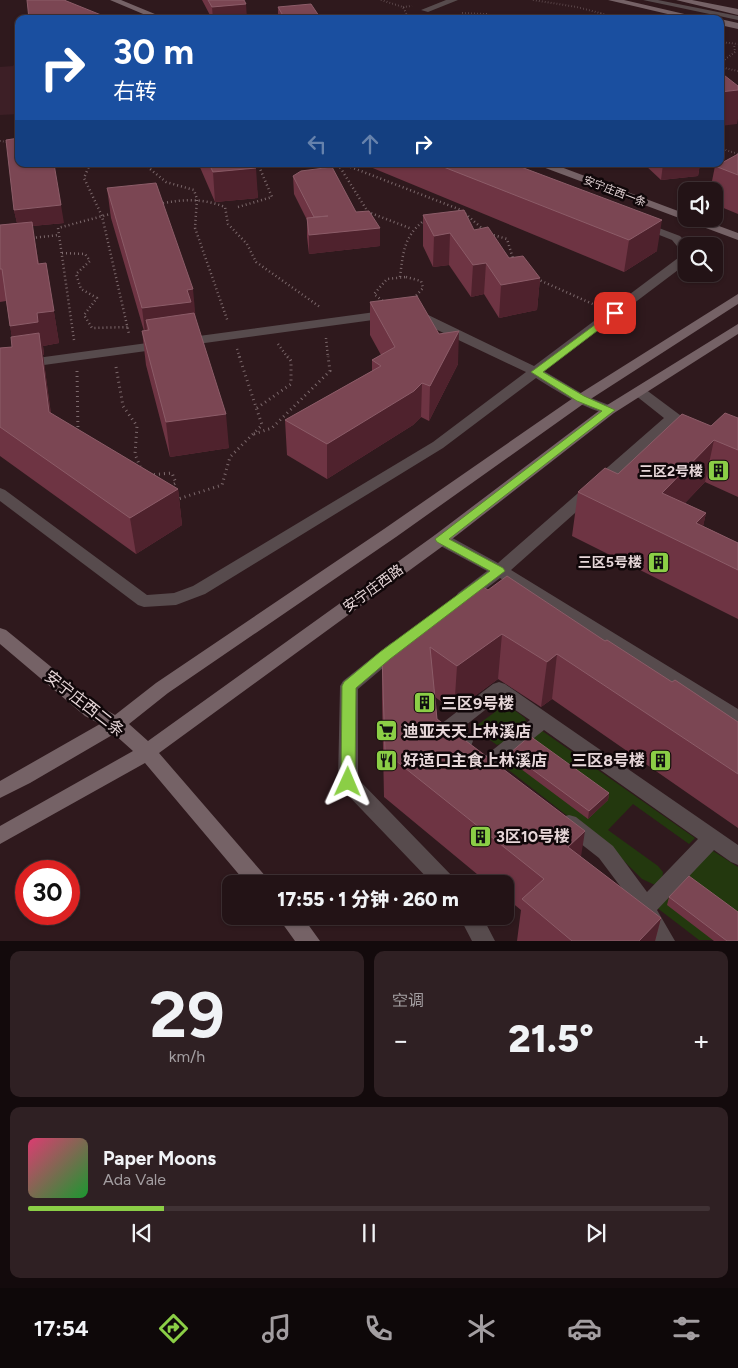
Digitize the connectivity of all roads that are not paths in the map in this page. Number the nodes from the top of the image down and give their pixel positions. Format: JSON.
{"nodes":[{"id":1,"x":114,"y":0,"type":"edge"},
{"id":2,"x":454,"y":0,"type":"edge"},
{"id":3,"x":612,"y":0,"type":"edge"},
{"id":4,"x":647,"y":0,"type":"edge"},
{"id":5,"x":680,"y":0,"type":"edge"},
{"id":6,"x":425,"y":10,"type":"dead end"},
{"id":7,"x":738,"y":12,"type":"edge"},
{"id":8,"x":153,"y":15,"type":"edge"},
{"id":9,"x":683,"y":15,"type":"edge"},
{"id":10,"x":723,"y":15,"type":"edge"},
{"id":11,"x":724,"y":15,"type":"edge"},
{"id":12,"x":738,"y":18,"type":"edge"},
{"id":13,"x":724,"y":23,"type":"edge"},
{"id":14,"x":738,"y":26,"type":"edge"},
{"id":15,"x":552,"y":167,"type":"edge"},
{"id":16,"x":678,"y":214,"type":"edge"},
{"id":17,"x":630,"y":220,"type":"edge"},
{"id":18,"x":712,"y":227,"type":"edge"},
{"id":19,"x":738,"y":237,"type":"edge"},
{"id":20,"x":678,"y":240,"type":"edge"},
{"id":21,"x":678,"y":264,"type":"edge"},
{"id":22,"x":738,"y":298,"type":"edge"},
{"id":23,"x":738,"y":328,"type":"edge"},
{"id":24,"x":0,"y":367,"type":"edge"},
{"id":25,"x":536,"y":372,"type":"junction"},
{"id":26,"x":640,"y":392,"type":"junction"},
{"id":27,"x":580,"y":398,"type":"junction"},
{"id":28,"x":609,"y":410,"type":"junction"},
{"id":29,"x":673,"y":418,"type":"junction"},
{"id":30,"x":695,"y":427,"type":"edge"},
{"id":31,"x":0,"y":493,"type":"edge"},
{"id":32,"x":441,"y":539,"type":"junction"},
{"id":33,"x":499,"y":571,"type":"junction"},
{"id":34,"x":453,"y":605,"type":"edge"},
{"id":35,"x":0,"y":634,"type":"edge"},
{"id":36,"x":408,"y":639,"type":"edge"},
{"id":37,"x":738,"y":718,"type":"edge"},
{"id":38,"x":543,"y":720,"type":"junction"},
{"id":39,"x":116,"y":724,"type":"junction"},
{"id":40,"x":147,"y":752,"type":"junction"},
{"id":41,"x":0,"y":790,"type":"edge"},
{"id":42,"x":558,"y":814,"type":"edge"},
{"id":43,"x":0,"y":836,"type":"edge"},
{"id":44,"x":712,"y":838,"type":"junction"},
{"id":45,"x":738,"y":856,"type":"edge"},
{"id":46,"x":252,"y":875,"type":"edge"},
{"id":47,"x":437,"y":875,"type":"edge"},
{"id":48,"x":645,"y":908,"type":"junction"},
{"id":49,"x":296,"y":925,"type":"edge"},
{"id":50,"x":475,"y":925,"type":"edge"},
{"id":51,"x":309,"y":940,"type":"edge"},
{"id":52,"x":484,"y":940,"type":"edge"},
{"id":53,"x":664,"y":940,"type":"edge"}],
"edges":[{"from":1,"to":8,"type":"main road"},
{"from":2,"to":6,"type":"street"},
{"from":3,"to":9,"type":"main road"},
{"from":4,"to":10,"type":"lane"},
{"from":5,"to":7,"type":"main road"},
{"from":11,"to":12,"type":"lane"},
{"from":13,"to":14,"type":"main road"},
{"from":15,"to":16,"type":"main road","name":"安宁庄西一条"},
{"from":17,"to":20,"type":"street"},
{"from":18,"to":19,"type":"main road","name":"安宁庄西一条"},
{"from":21,"to":25,"type":"street"},
{"from":22,"to":27,"type":"main road"},
{"from":23,"to":26,"type":"main road","name":"安宁庄西路"},
{"from":24,"to":25,"type":"street"},
{"from":25,"to":27,"type":"street"},
{"from":25,"to":31,"type":"street"},
{"from":26,"to":28,"type":"main road","name":"安宁庄西路"},
{"from":26,"to":29,"type":"street"},
{"from":27,"to":28,"type":"street"},
{"from":27,"to":39,"type":"main road"},
{"from":28,"to":32,"type":"main road","name":"安宁庄西路"},
{"from":29,"to":30,"type":"street"},
{"from":29,"to":33,"type":"street"},
{"from":32,"to":33,"type":"street"},
{"from":32,"to":40,"type":"main road","name":"安宁庄西路"},
{"from":33,"to":34,"type":"street"},
{"from":33,"to":37,"type":"street"},
{"from":35,"to":39,"type":"main road","name":"安宁庄西二条"},
{"from":36,"to":47,"type":"street"},
{"from":38,"to":38,"type":"street"},
{"from":38,"to":44,"type":"street"},
{"from":39,"to":40,"type":"main road","name":"安宁庄西二条"},
{"from":39,"to":41,"type":"main road"},
{"from":40,"to":43,"type":"main road","name":"安宁庄西路"},
{"from":40,"to":46,"type":"main road","name":"安宁庄西二条"},
{"from":42,"to":48,"type":"street"},
{"from":44,"to":45,"type":"street"},
{"from":44,"to":48,"type":"street"},
{"from":48,"to":53,"type":"street"},
{"from":49,"to":51,"type":"main road"},
{"from":50,"to":52,"type":"street"}]}
